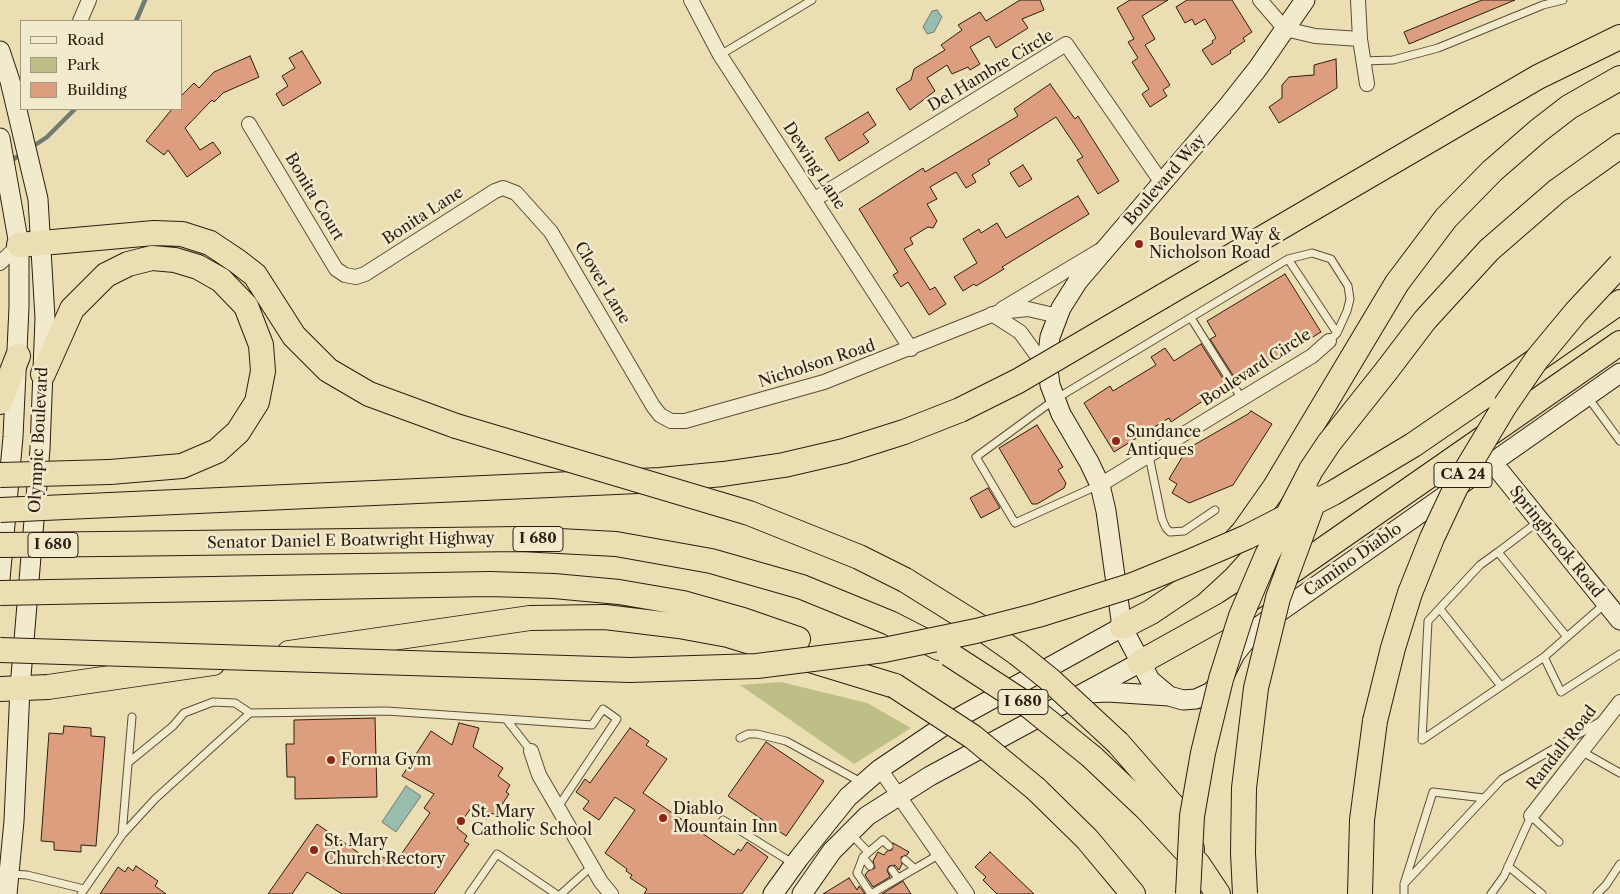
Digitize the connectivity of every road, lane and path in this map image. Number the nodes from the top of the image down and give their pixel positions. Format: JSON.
{"nodes":[{"id":1,"x":89,"y":0,"type":"edge"},
{"id":2,"x":691,"y":0,"type":"edge"},
{"id":3,"x":812,"y":0,"type":"edge"},
{"id":4,"x":1260,"y":0,"type":"edge"},
{"id":5,"x":1305,"y":0,"type":"edge"},
{"id":6,"x":1358,"y":0,"type":"edge"},
{"id":7,"x":1530,"y":0,"type":"edge"},
{"id":8,"x":1563,"y":0,"type":"edge"},
{"id":9,"x":1533,"y":9,"type":"junction"},
{"id":10,"x":80,"y":20,"type":"edge"},
{"id":11,"x":1285,"y":29,"type":"junction"},
{"id":12,"x":1620,"y":37,"type":"edge"},
{"id":13,"x":1360,"y":39,"type":"junction"},
{"id":14,"x":0,"y":51,"type":"edge"},
{"id":15,"x":720,"y":55,"type":"junction"},
{"id":16,"x":1363,"y":62,"type":"junction"},
{"id":17,"x":1620,"y":78,"type":"edge"},
{"id":18,"x":1367,"y":84,"type":"dead end"},
{"id":19,"x":249,"y":124,"type":"dead end"},
{"id":20,"x":0,"y":138,"type":"edge"},
{"id":21,"x":1620,"y":146,"type":"edge"},
{"id":22,"x":1162,"y":183,"type":"junction"},
{"id":23,"x":510,"y":189,"type":"joint"},
{"id":24,"x":815,"y":199,"type":"junction"},
{"id":25,"x":42,"y":243,"type":"junction"},
{"id":26,"x":18,"y":245,"type":"junction"},
{"id":27,"x":1108,"y":245,"type":"junction"},
{"id":28,"x":1288,"y":259,"type":"junction"},
{"id":29,"x":0,"y":263,"type":"edge"},
{"id":30,"x":1620,"y":265,"type":"edge"},
{"id":31,"x":356,"y":277,"type":"joint"},
{"id":32,"x":1620,"y":302,"type":"edge"},
{"id":33,"x":992,"y":314,"type":"junction"},
{"id":34,"x":1058,"y":316,"type":"junction"},
{"id":35,"x":1191,"y":318,"type":"junction"},
{"id":36,"x":1333,"y":337,"type":"junction"},
{"id":37,"x":1620,"y":343,"type":"edge"},
{"id":38,"x":911,"y":349,"type":"junction"},
{"id":39,"x":18,"y":356,"type":"junction"},
{"id":40,"x":1047,"y":369,"type":"junction"},
{"id":41,"x":1387,"y":370,"type":"junction"},
{"id":42,"x":1620,"y":373,"type":"edge"},
{"id":43,"x":44,"y":374,"type":"junction"},
{"id":44,"x":1587,"y":396,"type":"junction"},
{"id":45,"x":1242,"y":399,"type":"junction"},
{"id":46,"x":1054,"y":400,"type":"junction"},
{"id":47,"x":0,"y":402,"type":"edge"},
{"id":48,"x":652,"y":406,"type":"joint"},
{"id":49,"x":1620,"y":441,"type":"edge"},
{"id":50,"x":1149,"y":456,"type":"junction"},
{"id":51,"x":1493,"y":463,"type":"junction"},
{"id":52,"x":0,"y":475,"type":"edge"},
{"id":53,"x":1100,"y":485,"type":"junction"},
{"id":54,"x":0,"y":510,"type":"edge"},
{"id":55,"x":1215,"y":510,"type":"dead end"},
{"id":56,"x":1539,"y":522,"type":"junction"},
{"id":57,"x":0,"y":546,"type":"edge"},
{"id":58,"x":1498,"y":552,"type":"junction"},
{"id":59,"x":0,"y":579,"type":"edge"},
{"id":60,"x":0,"y":593,"type":"edge"},
{"id":61,"x":1606,"y":603,"type":"junction"},
{"id":62,"x":1440,"y":609,"type":"junction"},
{"id":63,"x":1620,"y":620,"type":"edge"},
{"id":64,"x":1122,"y":627,"type":"junction"},
{"id":65,"x":1567,"y":637,"type":"junction"},
{"id":66,"x":0,"y":650,"type":"edge"},
{"id":67,"x":1620,"y":654,"type":"edge"},
{"id":68,"x":1544,"y":657,"type":"junction"},
{"id":69,"x":1139,"y":663,"type":"junction"},
{"id":70,"x":895,"y":686,"type":"junction"},
{"id":71,"x":1501,"y":686,"type":"junction"},
{"id":72,"x":10,"y":689,"type":"edge"},
{"id":73,"x":1085,"y":693,"type":"junction"},
{"id":74,"x":1169,"y":696,"type":"junction"},
{"id":75,"x":1620,"y":702,"type":"edge"},
{"id":76,"x":250,"y":713,"type":"junction"},
{"id":77,"x":132,"y":717,"type":"dead end"},
{"id":78,"x":1608,"y":717,"type":"junction"},
{"id":79,"x":506,"y":719,"type":"junction"},
{"id":80,"x":740,"y":738,"type":"dead end"},
{"id":81,"x":531,"y":751,"type":"joint"},
{"id":82,"x":1581,"y":751,"type":"junction"},
{"id":83,"x":129,"y":762,"type":"junction"},
{"id":84,"x":880,"y":769,"type":"junction"},
{"id":85,"x":1620,"y":772,"type":"edge"},
{"id":86,"x":864,"y":783,"type":"junction"},
{"id":87,"x":899,"y":794,"type":"junction"},
{"id":88,"x":1484,"y":798,"type":"junction"},
{"id":89,"x":558,"y":807,"type":"junction"},
{"id":90,"x":1531,"y":816,"type":"junction"},
{"id":91,"x":723,"y":820,"type":"dead end"},
{"id":92,"x":850,"y":833,"type":"junction"},
{"id":93,"x":122,"y":835,"type":"junction"},
{"id":94,"x":1559,"y":842,"type":"dead end"},
{"id":95,"x":889,"y":846,"type":"dead end"},
{"id":96,"x":870,"y":852,"type":"junction"},
{"id":97,"x":940,"y":854,"type":"junction"},
{"id":98,"x":905,"y":860,"type":"dead end"},
{"id":99,"x":794,"y":864,"type":"junction"},
{"id":100,"x":1198,"y":864,"type":"junction"},
{"id":101,"x":1620,"y":864,"type":"edge"},
{"id":102,"x":592,"y":866,"type":"junction"},
{"id":103,"x":870,"y":866,"type":"dead end"},
{"id":104,"x":1508,"y":866,"type":"junction"},
{"id":105,"x":914,"y":868,"type":"junction"},
{"id":106,"x":892,"y":870,"type":"dead end"},
{"id":107,"x":10,"y":874,"type":"junction"},
{"id":108,"x":881,"y":878,"type":"dead end"},
{"id":109,"x":898,"y":878,"type":"junction"},
{"id":110,"x":1404,"y":884,"type":"junction"},
{"id":111,"x":886,"y":885,"type":"junction"},
{"id":112,"x":83,"y":892,"type":"edge"},
{"id":113,"x":8,"y":894,"type":"edge"},
{"id":114,"x":469,"y":894,"type":"edge"},
{"id":115,"x":556,"y":894,"type":"edge"},
{"id":116,"x":561,"y":894,"type":"edge"},
{"id":117,"x":611,"y":894,"type":"edge"},
{"id":118,"x":773,"y":894,"type":"edge"},
{"id":119,"x":803,"y":894,"type":"edge"},
{"id":120,"x":967,"y":894,"type":"edge"},
{"id":121,"x":1132,"y":894,"type":"edge"},
{"id":122,"x":1188,"y":894,"type":"edge"},
{"id":123,"x":1218,"y":894,"type":"edge"},
{"id":124,"x":1245,"y":894,"type":"edge"},
{"id":125,"x":1360,"y":894,"type":"edge"},
{"id":126,"x":1404,"y":894,"type":"edge"},
{"id":127,"x":1490,"y":894,"type":"edge"},
{"id":128,"x":1542,"y":894,"type":"edge"},
{"id":129,"x":1597,"y":894,"type":"edge"}],
"edges":[{"from":1,"to":10,"type":"street"},
{"from":2,"to":15,"type":"street","name":"Dewing Lane"},
{"from":3,"to":15,"type":"lane"},
{"from":4,"to":11,"type":"street"},
{"from":5,"to":11,"type":"main road","name":"Boulevard Way"},
{"from":6,"to":13,"type":"street"},
{"from":7,"to":9,"type":"lane"},
{"from":8,"to":9,"type":"lane"},
{"from":9,"to":16,"type":"lane"},
{"from":11,"to":13,"type":"street"},
{"from":11,"to":22,"type":"main road","name":"Boulevard Way"},
{"from":12,"to":54,"type":"highway","bridge":true},
{"from":13,"to":16,"type":"street"},
{"from":14,"to":25,"type":"main road","name":"Olympic Boulevard"},
{"from":15,"to":24,"type":"street","name":"Dewing Lane"},
{"from":16,"to":18,"type":"street"},
{"from":17,"to":64,"type":"highway"},
{"from":19,"to":31,"type":"street","name":"Bonita Court"},
{"from":20,"to":26,"type":"main road","name":"Olympic Boulevard"},
{"from":21,"to":41,"type":"highway"},
{"from":22,"to":24,"type":"street","name":"Del Hambre Circle"},
{"from":22,"to":27,"type":"main road","name":"Boulevard Way"},
{"from":23,"to":31,"type":"street","name":"Bonita Lane"},
{"from":23,"to":48,"type":"street","name":"Clover Lane"},
{"from":24,"to":38,"type":"street","name":"Dewing Lane"},
{"from":25,"to":26,"type":"highway"},
{"from":25,"to":43,"type":"main road","name":"Olympic Boulevard"},
{"from":25,"to":100,"type":"highway","bridge":true},
{"from":26,"to":29,"type":"street"},
{"from":26,"to":39,"type":"main road","name":"Olympic Boulevard"},
{"from":27,"to":33,"type":"street","name":"Nicholson Road"},
{"from":27,"to":34,"type":"main road","name":"Boulevard Way"},
{"from":28,"to":35,"type":"lane"},
{"from":28,"to":36,"type":"lane"},
{"from":28,"to":36,"type":"lane"},
{"from":30,"to":125,"type":"highway","number":"CA 24","bridge":true},
{"from":32,"to":66,"type":"highway","bridge":true},
{"from":33,"to":34,"type":"street","name":"Nicholson Road"},
{"from":33,"to":38,"type":"street","name":"Nicholson Road"},
{"from":33,"to":40,"type":"street","name":"Boulevard Way"},
{"from":34,"to":40,"type":"main road","name":"Boulevard Way"},
{"from":35,"to":45,"type":"lane"},
{"from":35,"to":46,"type":"lane"},
{"from":36,"to":45,"type":"street","name":"Boulevard Circle"},
{"from":37,"to":69,"type":"highway"},
{"from":38,"to":48,"type":"street","name":"Nicholson Road"},
{"from":39,"to":47,"type":"highway"},
{"from":39,"to":59,"type":"main road","name":"Olympic Boulevard"},
{"from":40,"to":46,"type":"main road","name":"Boulevard Way"},
{"from":41,"to":122,"type":"highway","bridge":true},
{"from":41,"to":124,"type":"highway","bridge":true},
{"from":42,"to":44,"type":"main road","name":"Camino Diablo"},
{"from":43,"to":52,"type":"highway","bridge":true},
{"from":43,"to":72,"type":"main road","name":"Olympic Boulevard"},
{"from":44,"to":49,"type":"lane"},
{"from":44,"to":51,"type":"main road","name":"Camino Diablo"},
{"from":45,"to":50,"type":"street","name":"Boulevard Circle"},
{"from":46,"to":53,"type":"main road","name":"Boulevard Way"},
{"from":46,"to":53,"type":"lane"},
{"from":50,"to":53,"type":"street","name":"Boulevard Circle"},
{"from":50,"to":55,"type":"lane"},
{"from":51,"to":56,"type":"main road","name":"Springbrook Road"},
{"from":51,"to":74,"type":"main road","name":"Camino Diablo"},
{"from":53,"to":64,"type":"main road","name":"Boulevard Way"},
{"from":56,"to":58,"type":"lane"},
{"from":56,"to":61,"type":"main road","name":"Springbrook Road"},
{"from":57,"to":100,"type":"highway","name":"Senator Daniel E Boatwright Highway","number":"I 680","bridge":true},
{"from":58,"to":62,"type":"lane"},
{"from":58,"to":65,"type":"lane"},
{"from":60,"to":70,"type":"highway","bridge":true},
{"from":61,"to":63,"type":"main road","name":"Springbrook Road"},
{"from":61,"to":65,"type":"lane"},
{"from":62,"to":71,"type":"lane"},
{"from":62,"to":71,"type":"lane"},
{"from":64,"to":69,"type":"main road"},
{"from":64,"to":84,"type":"main road"},
{"from":65,"to":68,"type":"lane"},
{"from":67,"to":68,"type":"lane"},
{"from":68,"to":71,"type":"lane"},
{"from":69,"to":73,"type":"main road"},
{"from":69,"to":74,"type":"main road"},
{"from":70,"to":72,"type":"highway"},
{"from":70,"to":121,"type":"highway","bridge":true},
{"from":72,"to":107,"type":"main road","name":"Olympic Boulevard"},
{"from":73,"to":74,"type":"main road","name":"Camino Diablo"},
{"from":73,"to":87,"type":"main road"},
{"from":75,"to":78,"type":"street","name":"Randall Road"},
{"from":76,"to":79,"type":"lane"},
{"from":76,"to":83,"type":"lane"},
{"from":76,"to":93,"type":"lane"},
{"from":77,"to":83,"type":"lane"},
{"from":78,"to":82,"type":"street","name":"Randall Road"},
{"from":78,"to":88,"type":"lane"},
{"from":79,"to":81,"type":"lane"},
{"from":79,"to":89,"type":"lane"},
{"from":80,"to":86,"type":"lane"},
{"from":81,"to":89,"type":"street"},
{"from":82,"to":85,"type":"lane"},
{"from":82,"to":90,"type":"street","name":"Randall Road"},
{"from":83,"to":93,"type":"lane"},
{"from":84,"to":86,"type":"main road"},
{"from":84,"to":87,"type":"street"},
{"from":86,"to":99,"type":"main road"},
{"from":87,"to":92,"type":"main road"},
{"from":87,"to":97,"type":"street"},
{"from":88,"to":110,"type":"lane"},
{"from":88,"to":110,"type":"lane"},
{"from":89,"to":102,"type":"street"},
{"from":90,"to":94,"type":"lane"},
{"from":90,"to":104,"type":"lane"},
{"from":91,"to":99,"type":"lane"},
{"from":92,"to":96,"type":"lane"},
{"from":92,"to":119,"type":"main road"},
{"from":93,"to":112,"type":"lane"},
{"from":95,"to":96,"type":"lane"},
{"from":96,"to":103,"type":"lane"},
{"from":96,"to":111,"type":"lane"},
{"from":97,"to":105,"type":"lane"},
{"from":97,"to":120,"type":"street"},
{"from":98,"to":105,"type":"lane"},
{"from":99,"to":118,"type":"main road"},
{"from":100,"to":123,"type":"highway","name":"Senator Daniel E Boatwright Highway","number":"I 680"},
{"from":101,"to":129,"type":"lane"},
{"from":102,"to":116,"type":"lane"},
{"from":102,"to":117,"type":"street"},
{"from":104,"to":127,"type":"lane"},
{"from":104,"to":128,"type":"lane"},
{"from":105,"to":109,"type":"lane"},
{"from":106,"to":109,"type":"lane"},
{"from":107,"to":112,"type":"lane"},
{"from":107,"to":113,"type":"main road","name":"Olympic Boulevard"},
{"from":108,"to":111,"type":"lane"},
{"from":109,"to":111,"type":"lane"},
{"from":110,"to":126,"type":"lane"},
{"from":114,"to":115,"type":"lane"}]}
